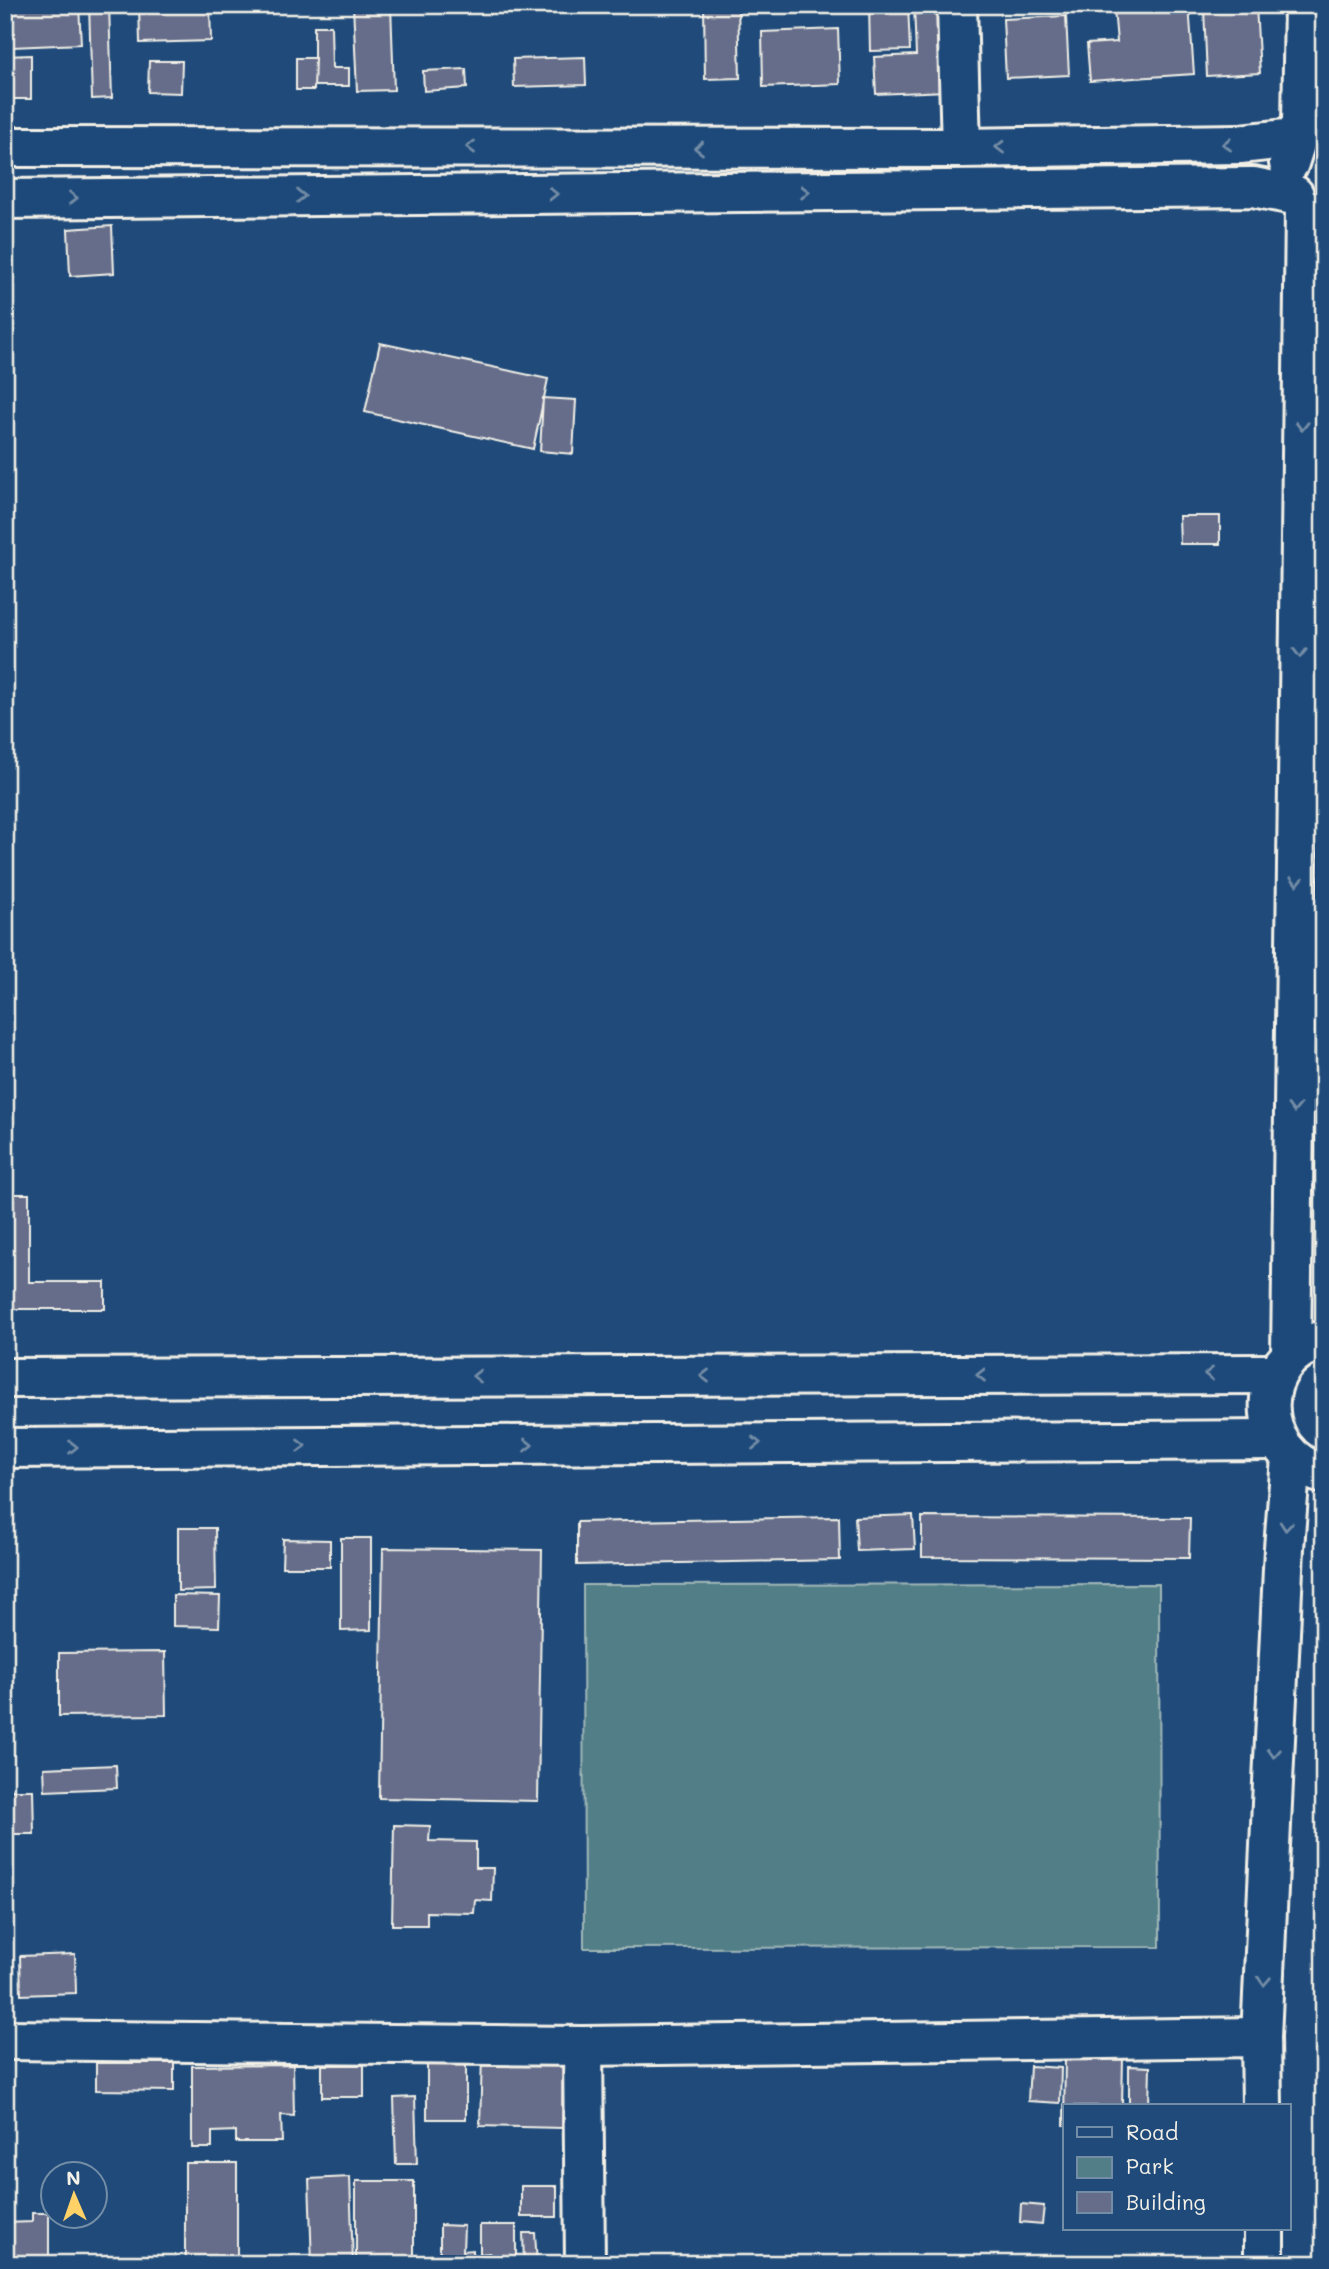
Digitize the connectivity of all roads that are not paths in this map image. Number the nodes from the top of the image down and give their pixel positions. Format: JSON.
{"nodes":[{"id":1,"x":957,"y":5,"type":"edge"},
{"id":2,"x":1304,"y":5,"type":"edge"},
{"id":3,"x":1307,"y":123,"type":"edge"},
{"id":4,"x":5,"y":147,"type":"edge"},
{"id":5,"x":752,"y":148,"type":"junction"},
{"id":6,"x":961,"y":148,"type":"junction"},
{"id":7,"x":752,"y":193,"type":"junction"},
{"id":8,"x":5,"y":199,"type":"edge"},
{"id":9,"x":1308,"y":210,"type":"edge"},
{"id":10,"x":1297,"y":1357,"type":"edge"},
{"id":11,"x":5,"y":1378,"type":"edge"},
{"id":12,"x":5,"y":1448,"type":"edge"},
{"id":13,"x":1297,"y":1457,"type":"edge"},
{"id":14,"x":1262,"y":2037,"type":"junction"},
{"id":15,"x":5,"y":2040,"type":"edge"},
{"id":16,"x":583,"y":2046,"type":"junction"},
{"id":17,"x":1262,"y":2104,"type":"edge"},
{"id":18,"x":1264,"y":2230,"type":"edge"},
{"id":19,"x":585,"y":2264,"type":"edge"},
{"id":20,"x":1264,"y":2264,"type":"edge"}],
"edges":[{"from":1,"to":6,"type":"main road"},
{"from":2,"to":3,"type":"main road"},
{"from":3,"to":6,"type":"main road","one_way":true},
{"from":3,"to":9,"type":"main road"},
{"from":5,"to":4,"type":"main road","one_way":true},
{"from":5,"to":6,"type":"main road"},
{"from":5,"to":7,"type":"main road"},
{"from":8,"to":7,"type":"main road","one_way":true},
{"from":7,"to":9,"type":"main road","one_way":true},
{"from":9,"to":10,"type":"main road","one_way":true},
{"from":10,"to":11,"type":"main road","one_way":true},
{"from":10,"to":13,"type":"main road"},
{"from":12,"to":13,"type":"main road","one_way":true},
{"from":13,"to":14,"type":"main road","one_way":true},
{"from":14,"to":16,"type":"main road"},
{"from":14,"to":17,"type":"main road"},
{"from":15,"to":16,"type":"main road"},
{"from":16,"to":19,"type":"main road"},
{"from":18,"to":20,"type":"main road"}]}
